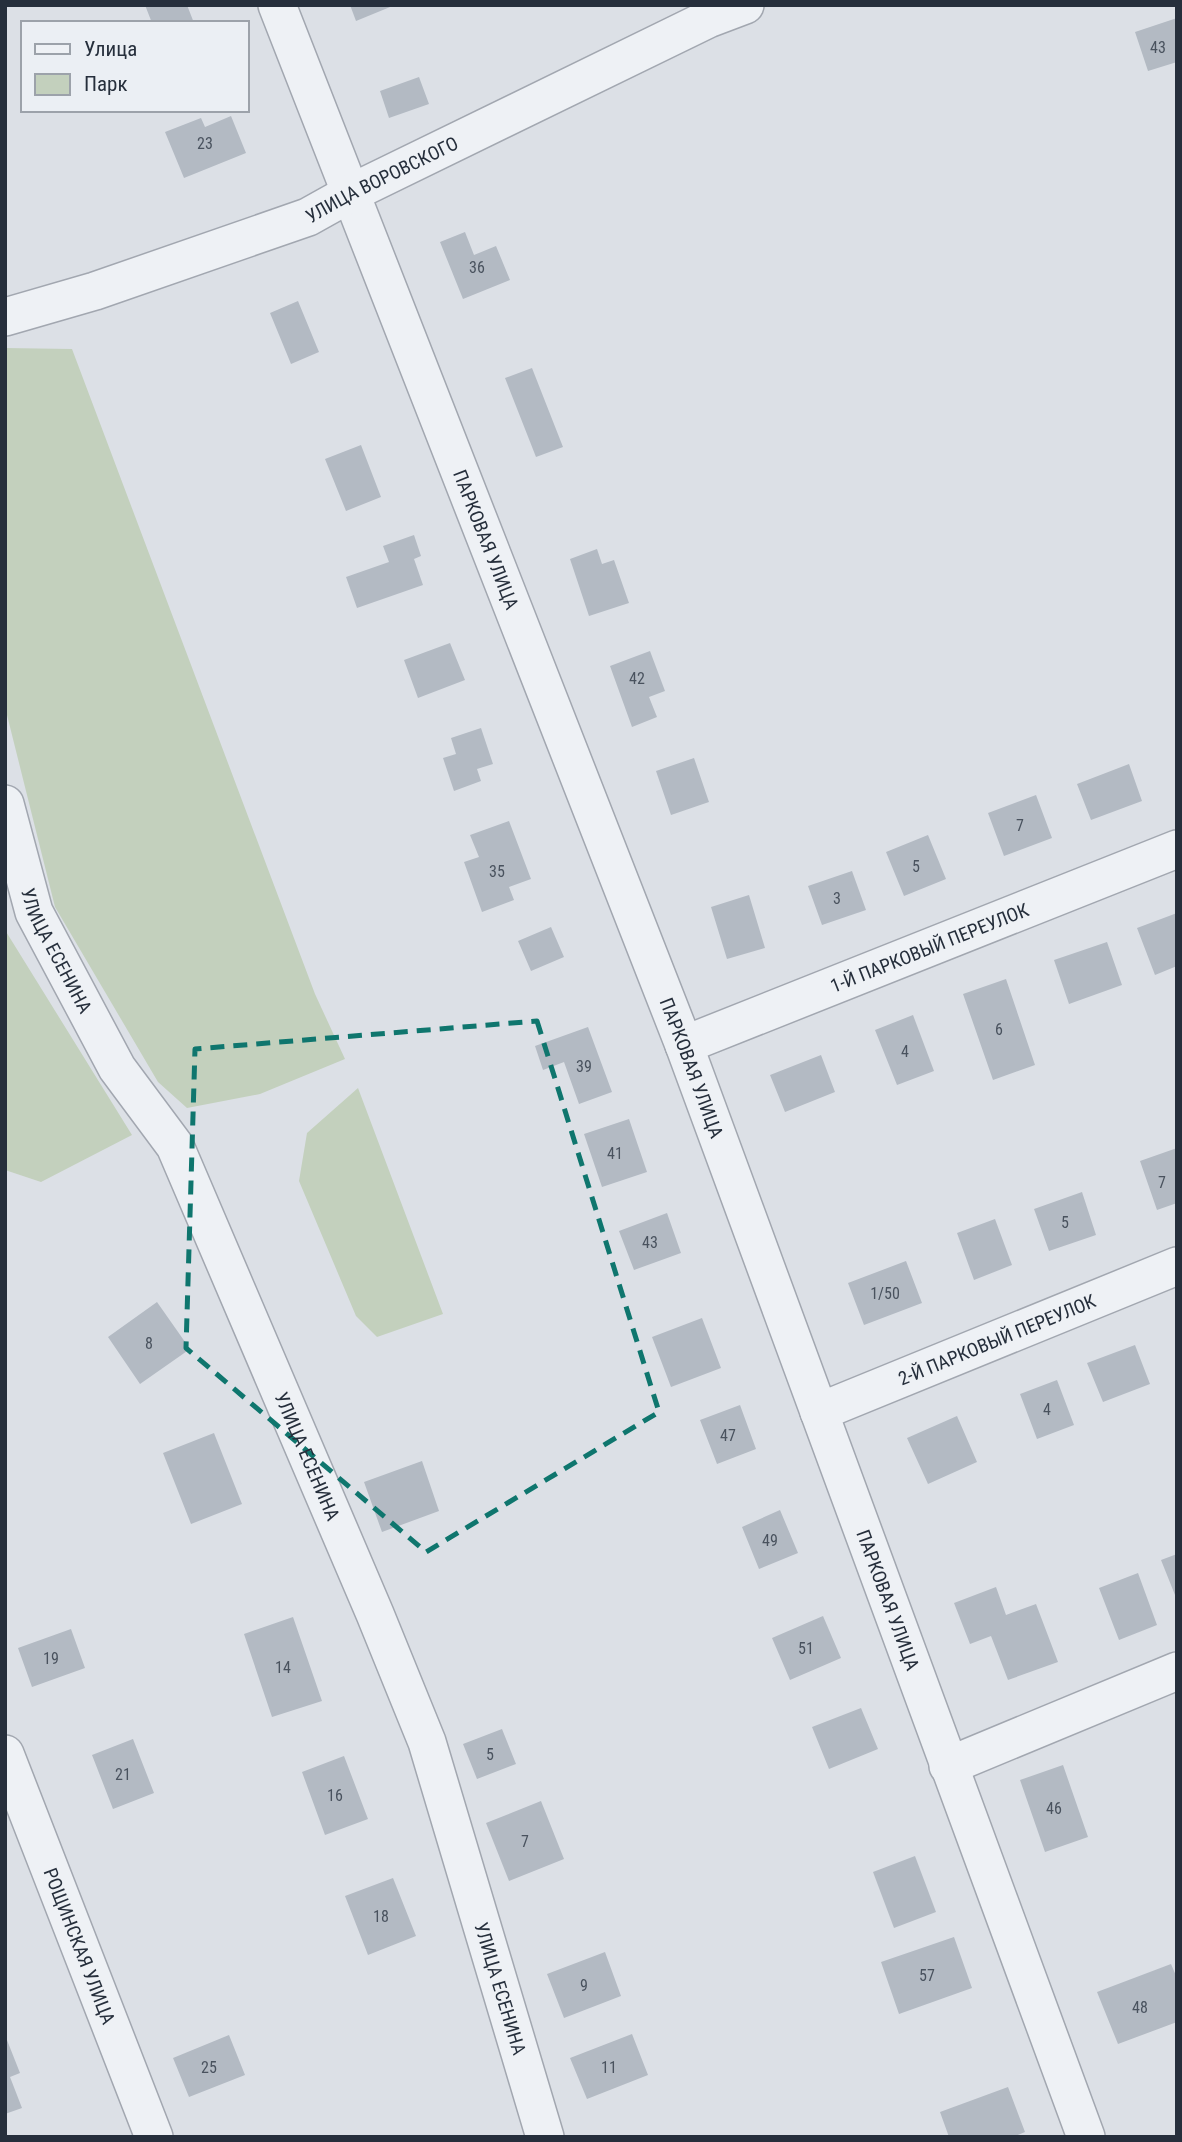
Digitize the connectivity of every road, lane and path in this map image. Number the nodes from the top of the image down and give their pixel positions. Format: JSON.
{"nodes":[{"id":1,"x":277,"y":5,"type":"edge"},
{"id":2,"x":745,"y":5,"type":"edge"},
{"id":3,"x":351,"y":193,"type":"junction"},
{"id":4,"x":5,"y":317,"type":"edge"},
{"id":5,"x":5,"y":804,"type":"edge"},
{"id":6,"x":1177,"y":849,"type":"edge"},
{"id":7,"x":684,"y":1045,"type":"junction"},
{"id":8,"x":1177,"y":1266,"type":"edge"},
{"id":9,"x":819,"y":1412,"type":"junction"},
{"id":10,"x":1177,"y":1671,"type":"edge"},
{"id":11,"x":5,"y":1754,"type":"edge"},
{"id":12,"x":948,"y":1766,"type":"junction"},
{"id":13,"x":154,"y":2137,"type":"edge"},
{"id":14,"x":545,"y":2137,"type":"edge"},
{"id":15,"x":1086,"y":2137,"type":"edge"}],
"edges":[{"from":1,"to":3,"type":"street","name":"ПАРКОВАЯ УЛИЦА"},
{"from":2,"to":3,"type":"street","name":"УЛИЦА ВОРОВСКОГО"},
{"from":3,"to":4,"type":"street","name":"УЛИЦА ВОРОВСКОГО"},
{"from":3,"to":7,"type":"street","name":"ПАРКОВАЯ УЛИЦА"},
{"from":5,"to":14,"type":"street","name":"УЛИЦА ЕСЕНИНА"},
{"from":6,"to":7,"type":"street","name":"1-Й ПАРКОВЫЙ ПЕРЕУЛОК"},
{"from":7,"to":9,"type":"street","name":"ПАРКОВАЯ УЛИЦА"},
{"from":8,"to":9,"type":"street","name":"2-Й ПАРКОВЫЙ ПЕРЕУЛОК"},
{"from":9,"to":12,"type":"street","name":"ПАРКОВАЯ УЛИЦА"},
{"from":10,"to":12,"type":"street"},
{"from":11,"to":13,"type":"street","name":"РОЩИНСКАЯ УЛИЦА"},
{"from":12,"to":15,"type":"street","name":"ПАРКОВАЯ УЛИЦА"}]}
